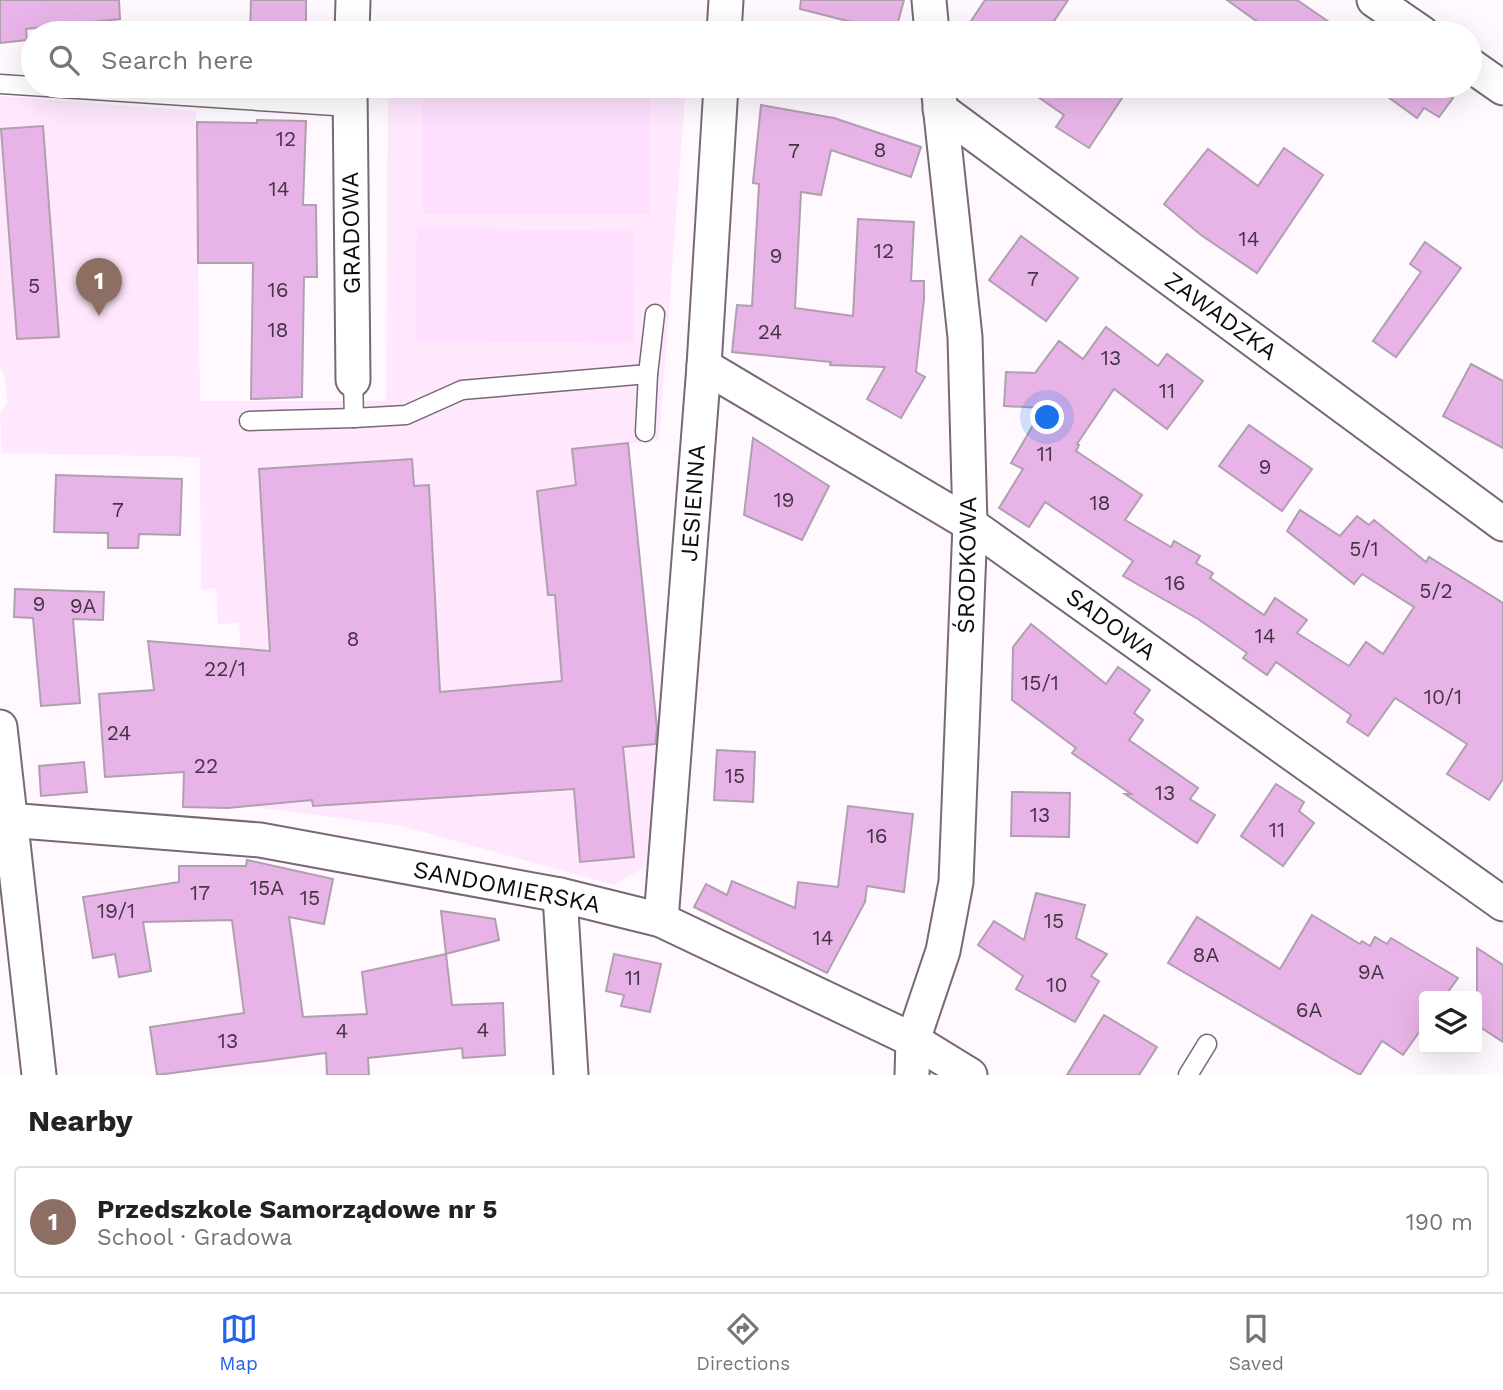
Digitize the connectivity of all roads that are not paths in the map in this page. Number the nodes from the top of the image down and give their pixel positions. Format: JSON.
{"nodes":[{"id":1,"x":353,"y":0,"type":"edge"},
{"id":2,"x":726,"y":0,"type":"edge"},
{"id":3,"x":929,"y":0,"type":"edge"},
{"id":4,"x":1374,"y":0,"type":"edge"},
{"id":5,"x":352,"y":21,"type":"edge"},
{"id":6,"x":725,"y":21,"type":"edge"},
{"id":7,"x":932,"y":21,"type":"edge"},
{"id":8,"x":1405,"y":21,"type":"edge"},
{"id":9,"x":1482,"y":73,"type":"edge"},
{"id":10,"x":0,"y":84,"type":"edge"},
{"id":11,"x":21,"y":85,"type":"edge"},
{"id":12,"x":1503,"y":88,"type":"edge"},
{"id":13,"x":350,"y":98,"type":"edge"},
{"id":14,"x":719,"y":98,"type":"edge"},
{"id":15,"x":939,"y":98,"type":"edge"},
{"id":16,"x":940,"y":98,"type":"edge"},
{"id":17,"x":655,"y":314,"type":"dead end"},
{"id":18,"x":704,"y":366,"type":"junction"},
{"id":19,"x":649,"y":374,"type":"junction"},
{"id":20,"x":353,"y":380,"type":"joint"},
{"id":21,"x":354,"y":418,"type":"junction"},
{"id":22,"x":249,"y":421,"type":"dead end"},
{"id":23,"x":645,"y":432,"type":"dead end"},
{"id":24,"x":970,"y":524,"type":"junction"},
{"id":25,"x":1503,"y":524,"type":"edge"},
{"id":26,"x":0,"y":727,"type":"edge"},
{"id":27,"x":8,"y":820,"type":"junction"},
{"id":28,"x":560,"y":895,"type":"junction"},
{"id":29,"x":1503,"y":904,"type":"edge"},
{"id":30,"x":661,"y":920,"type":"junction"},
{"id":31,"x":913,"y":1040,"type":"junction"},
{"id":32,"x":1207,"y":1044,"type":"dead end"},
{"id":33,"x":39,"y":1075,"type":"edge"},
{"id":34,"x":571,"y":1075,"type":"edge"},
{"id":35,"x":912,"y":1075,"type":"edge"},
{"id":36,"x":970,"y":1075,"type":"edge"},
{"id":37,"x":1188,"y":1075,"type":"edge"}],
"edges":[{"from":1,"to":5,"type":"street"},
{"from":2,"to":6,"type":"street"},
{"from":3,"to":7,"type":"street"},
{"from":4,"to":8,"type":"street"},
{"from":9,"to":12,"type":"street"},
{"from":10,"to":11,"type":"lane"},
{"from":13,"to":20,"type":"street","name":"GRADOWA"},
{"from":14,"to":18,"type":"street","name":"JESIENNA"},
{"from":15,"to":24,"type":"street","name":"ŚRODKOWA"},
{"from":16,"to":25,"type":"street","name":"ZAWADZKA"},
{"from":17,"to":19,"type":"lane"},
{"from":18,"to":24,"type":"street","name":"SADOWA"},
{"from":18,"to":30,"type":"street","name":"JESIENNA"},
{"from":19,"to":21,"type":"lane"},
{"from":19,"to":23,"type":"lane"},
{"from":20,"to":21,"type":"lane"},
{"from":21,"to":22,"type":"lane"},
{"from":24,"to":29,"type":"street","name":"SADOWA"},
{"from":24,"to":31,"type":"street","name":"ŚRODKOWA"},
{"from":26,"to":27,"type":"street"},
{"from":27,"to":28,"type":"street","name":"SANDOMIERSKA"},
{"from":27,"to":33,"type":"street"},
{"from":28,"to":30,"type":"street","name":"SANDOMIERSKA"},
{"from":28,"to":34,"type":"street"},
{"from":30,"to":31,"type":"street","name":"SANDOMIERSKA"},
{"from":31,"to":35,"type":"street","name":"ŚRODKOWA"},
{"from":31,"to":36,"type":"street","name":"SANDOMIERSKA"},
{"from":32,"to":37,"type":"lane"}]}
